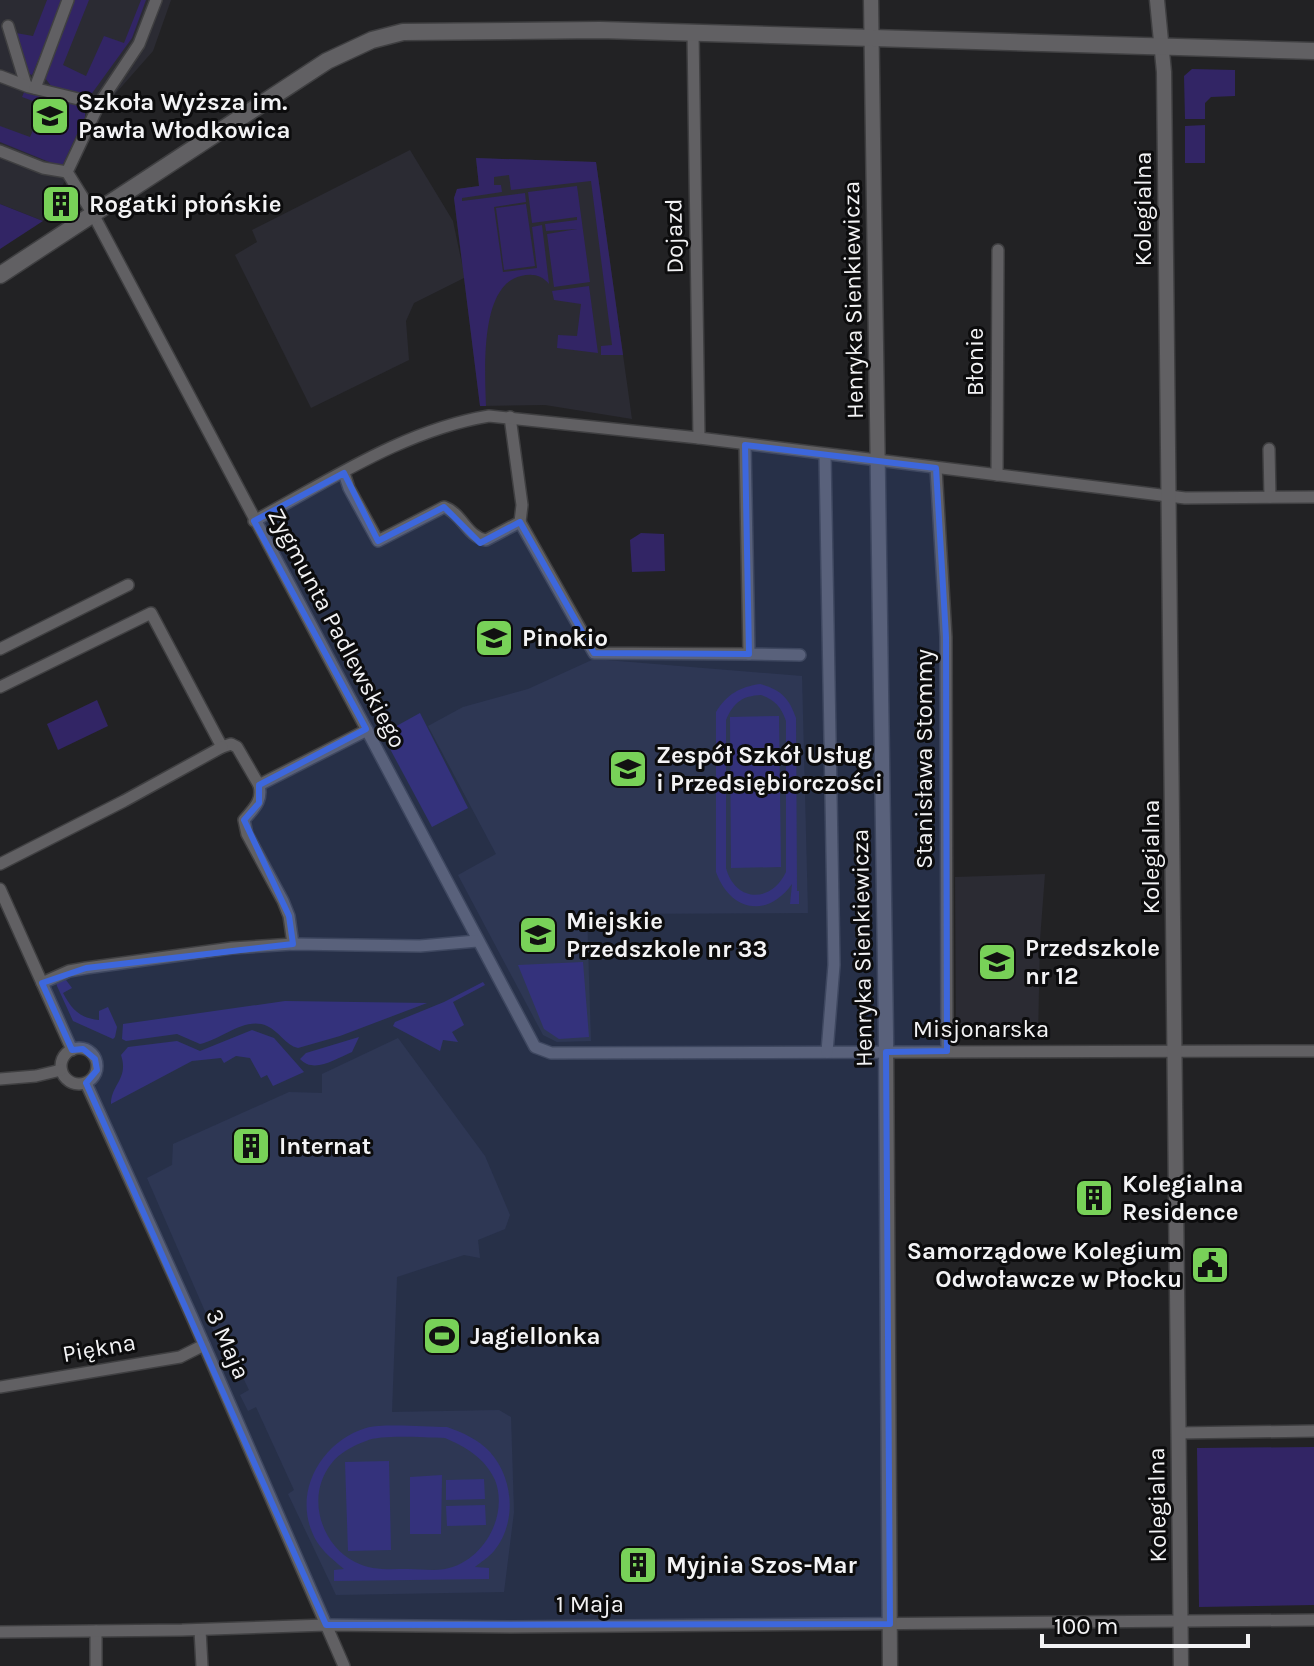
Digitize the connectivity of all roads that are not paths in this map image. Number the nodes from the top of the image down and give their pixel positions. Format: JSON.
{"nodes":[{"id":1,"x":68,"y":0,"type":"edge"},
{"id":2,"x":156,"y":0,"type":"edge"},
{"id":3,"x":871,"y":0,"type":"edge"},
{"id":4,"x":1157,"y":0,"type":"edge"},
{"id":5,"x":8,"y":26,"type":"dead end"},
{"id":6,"x":693,"y":32,"type":"junction"},
{"id":7,"x":872,"y":37,"type":"junction"},
{"id":8,"x":1162,"y":48,"type":"junction"},
{"id":9,"x":1314,"y":51,"type":"edge"},
{"id":10,"x":0,"y":76,"type":"edge"},
{"id":11,"x":30,"y":87,"type":"junction"},
{"id":12,"x":99,"y":104,"type":"junction"},
{"id":13,"x":0,"y":151,"type":"edge"},
{"id":14,"x":67,"y":172,"type":"junction"},
{"id":15,"x":93,"y":214,"type":"junction"},
{"id":16,"x":998,"y":250,"type":"dead end"},
{"id":17,"x":0,"y":275,"type":"edge"},
{"id":18,"x":510,"y":417,"type":"junction"},
{"id":19,"x":699,"y":438,"type":"junction"},
{"id":20,"x":745,"y":445,"type":"junction"},
{"id":21,"x":1269,"y":449,"type":"dead end"},
{"id":22,"x":825,"y":455,"type":"junction"},
{"id":23,"x":878,"y":461,"type":"junction"},
{"id":24,"x":936,"y":468,"type":"junction"},
{"id":25,"x":344,"y":473,"type":"junction"},
{"id":26,"x":997,"y":475,"type":"junction"},
{"id":27,"x":1168,"y":495,"type":"junction"},
{"id":28,"x":1270,"y":497,"type":"junction"},
{"id":29,"x":1314,"y":497,"type":"edge"},
{"id":30,"x":254,"y":521,"type":"junction"},
{"id":31,"x":520,"y":522,"type":"junction"},
{"id":32,"x":128,"y":585,"type":"dead end"},
{"id":33,"x":0,"y":649,"type":"edge"},
{"id":34,"x":749,"y":654,"type":"junction"},
{"id":35,"x":800,"y":655,"type":"dead end"},
{"id":36,"x":0,"y":687,"type":"edge"},
{"id":37,"x":367,"y":730,"type":"junction"},
{"id":38,"x":222,"y":747,"type":"junction"},
{"id":39,"x":259,"y":785,"type":"junction"},
{"id":40,"x":0,"y":864,"type":"edge"},
{"id":41,"x":0,"y":889,"type":"edge"},
{"id":42,"x":477,"y":941,"type":"junction"},
{"id":43,"x":293,"y":944,"type":"junction"},
{"id":44,"x":42,"y":983,"type":"junction"},
{"id":45,"x":72,"y":1050,"type":"junction"},
{"id":46,"x":1174,"y":1050,"type":"junction"},
{"id":47,"x":947,"y":1051,"type":"junction"},
{"id":48,"x":1314,"y":1051,"type":"edge"},
{"id":49,"x":827,"y":1052,"type":"junction"},
{"id":50,"x":886,"y":1052,"type":"junction"},
{"id":51,"x":551,"y":1053,"type":"joint"},
{"id":52,"x":61,"y":1070,"type":"junction"},
{"id":53,"x":0,"y":1079,"type":"edge"},
{"id":54,"x":86,"y":1083,"type":"junction"},
{"id":55,"x":204,"y":1345,"type":"junction"},
{"id":56,"x":0,"y":1387,"type":"edge"},
{"id":57,"x":1314,"y":1431,"type":"edge"},
{"id":58,"x":1178,"y":1433,"type":"junction"},
{"id":59,"x":1314,"y":1620,"type":"edge"},
{"id":60,"x":1180,"y":1621,"type":"junction"},
{"id":61,"x":890,"y":1624,"type":"junction"},
{"id":62,"x":326,"y":1625,"type":"junction"},
{"id":63,"x":200,"y":1630,"type":"junction"},
{"id":64,"x":96,"y":1631,"type":"junction"},
{"id":65,"x":0,"y":1632,"type":"edge"},
{"id":66,"x":96,"y":1666,"type":"edge"},
{"id":67,"x":202,"y":1666,"type":"edge"},
{"id":68,"x":344,"y":1666,"type":"edge"},
{"id":69,"x":890,"y":1666,"type":"edge"},
{"id":70,"x":1181,"y":1666,"type":"edge"}],
"edges":[{"from":1,"to":11,"type":"street"},
{"from":2,"to":12,"type":"street"},
{"from":3,"to":7,"type":"street","name":"Henryka Sienkiewicza"},
{"from":4,"to":8,"type":"street","name":"Kolegialna"},
{"from":5,"to":11,"type":"street"},
{"from":6,"to":7,"type":"main road"},
{"from":6,"to":15,"type":"main road"},
{"from":6,"to":19,"type":"street","name":"Dojazd"},
{"from":7,"to":8,"type":"main road"},
{"from":7,"to":23,"type":"street","name":"Henryka Sienkiewicza"},
{"from":8,"to":9,"type":"main road"},
{"from":8,"to":27,"type":"street","name":"Kolegialna"},
{"from":10,"to":11,"type":"street"},
{"from":11,"to":12,"type":"street"},
{"from":12,"to":14,"type":"street"},
{"from":13,"to":14,"type":"street"},
{"from":14,"to":15,"type":"street","name":"Zygmunta Padlewskiego"},
{"from":15,"to":17,"type":"main road"},
{"from":15,"to":30,"type":"street","name":"Zygmunta Padlewskiego"},
{"from":16,"to":26,"type":"street","name":"Błonie"},
{"from":18,"to":19,"type":"street"},
{"from":18,"to":25,"type":"street"},
{"from":18,"to":31,"type":"street"},
{"from":19,"to":20,"type":"street"},
{"from":20,"to":22,"type":"street"},
{"from":20,"to":34,"type":"street"},
{"from":21,"to":28,"type":"street"},
{"from":22,"to":23,"type":"street"},
{"from":22,"to":49,"type":"street"},
{"from":23,"to":24,"type":"street"},
{"from":23,"to":50,"type":"street","name":"Henryka Sienkiewicza"},
{"from":24,"to":26,"type":"street"},
{"from":24,"to":47,"type":"street","name":"Stanisława Stommy"},
{"from":25,"to":30,"type":"street"},
{"from":25,"to":31,"type":"street"},
{"from":26,"to":27,"type":"street"},
{"from":27,"to":28,"type":"street"},
{"from":27,"to":46,"type":"street","name":"Kolegialna"},
{"from":28,"to":29,"type":"street"},
{"from":30,"to":37,"type":"street","name":"Zygmunta Padlewskiego"},
{"from":31,"to":34,"type":"street"},
{"from":32,"to":33,"type":"street"},
{"from":34,"to":35,"type":"street"},
{"from":36,"to":38,"type":"street"},
{"from":37,"to":39,"type":"street"},
{"from":37,"to":42,"type":"street","name":"Zygmunta Padlewskiego"},
{"from":38,"to":39,"type":"street"},
{"from":38,"to":40,"type":"street"},
{"from":39,"to":43,"type":"street"},
{"from":41,"to":44,"type":"street"},
{"from":42,"to":43,"type":"street"},
{"from":42,"to":51,"type":"street","name":"Zygmunta Padlewskiego"},
{"from":43,"to":44,"type":"street"},
{"from":44,"to":45,"type":"street"},
{"from":45,"to":52,"type":"street"},
{"from":45,"to":54,"type":"street"},
{"from":46,"to":47,"type":"street","name":"Misjonarska"},
{"from":46,"to":48,"type":"street","name":"Misjonarska"},
{"from":46,"to":58,"type":"street","name":"Kolegialna"},
{"from":47,"to":50,"type":"street","name":"Misjonarska"},
{"from":49,"to":50,"type":"street","name":"Misjonarska"},
{"from":49,"to":51,"type":"street","name":"Misjonarska"},
{"from":50,"to":61,"type":"street","name":"Henryka Sienkiewicza"},
{"from":52,"to":53,"type":"street"},
{"from":52,"to":54,"type":"street"},
{"from":54,"to":55,"type":"street","name":"3 Maja"},
{"from":55,"to":56,"type":"street","name":"Piękna"},
{"from":55,"to":62,"type":"street","name":"3 Maja"},
{"from":57,"to":58,"type":"street"},
{"from":58,"to":60,"type":"street","name":"Kolegialna"},
{"from":59,"to":60,"type":"street","name":"1 Maja"},
{"from":60,"to":61,"type":"street","name":"1 Maja"},
{"from":60,"to":70,"type":"street","name":"Kolegialna"},
{"from":61,"to":62,"type":"street","name":"1 Maja"},
{"from":61,"to":69,"type":"street","name":"Henryka Sienkiewicza"},
{"from":62,"to":63,"type":"street","name":"1 Maja"},
{"from":62,"to":68,"type":"street","name":"3 Maja"},
{"from":63,"to":64,"type":"street","name":"1 Maja"},
{"from":63,"to":67,"type":"street"},
{"from":64,"to":65,"type":"street","name":"1 Maja"},
{"from":64,"to":66,"type":"street"}]}
